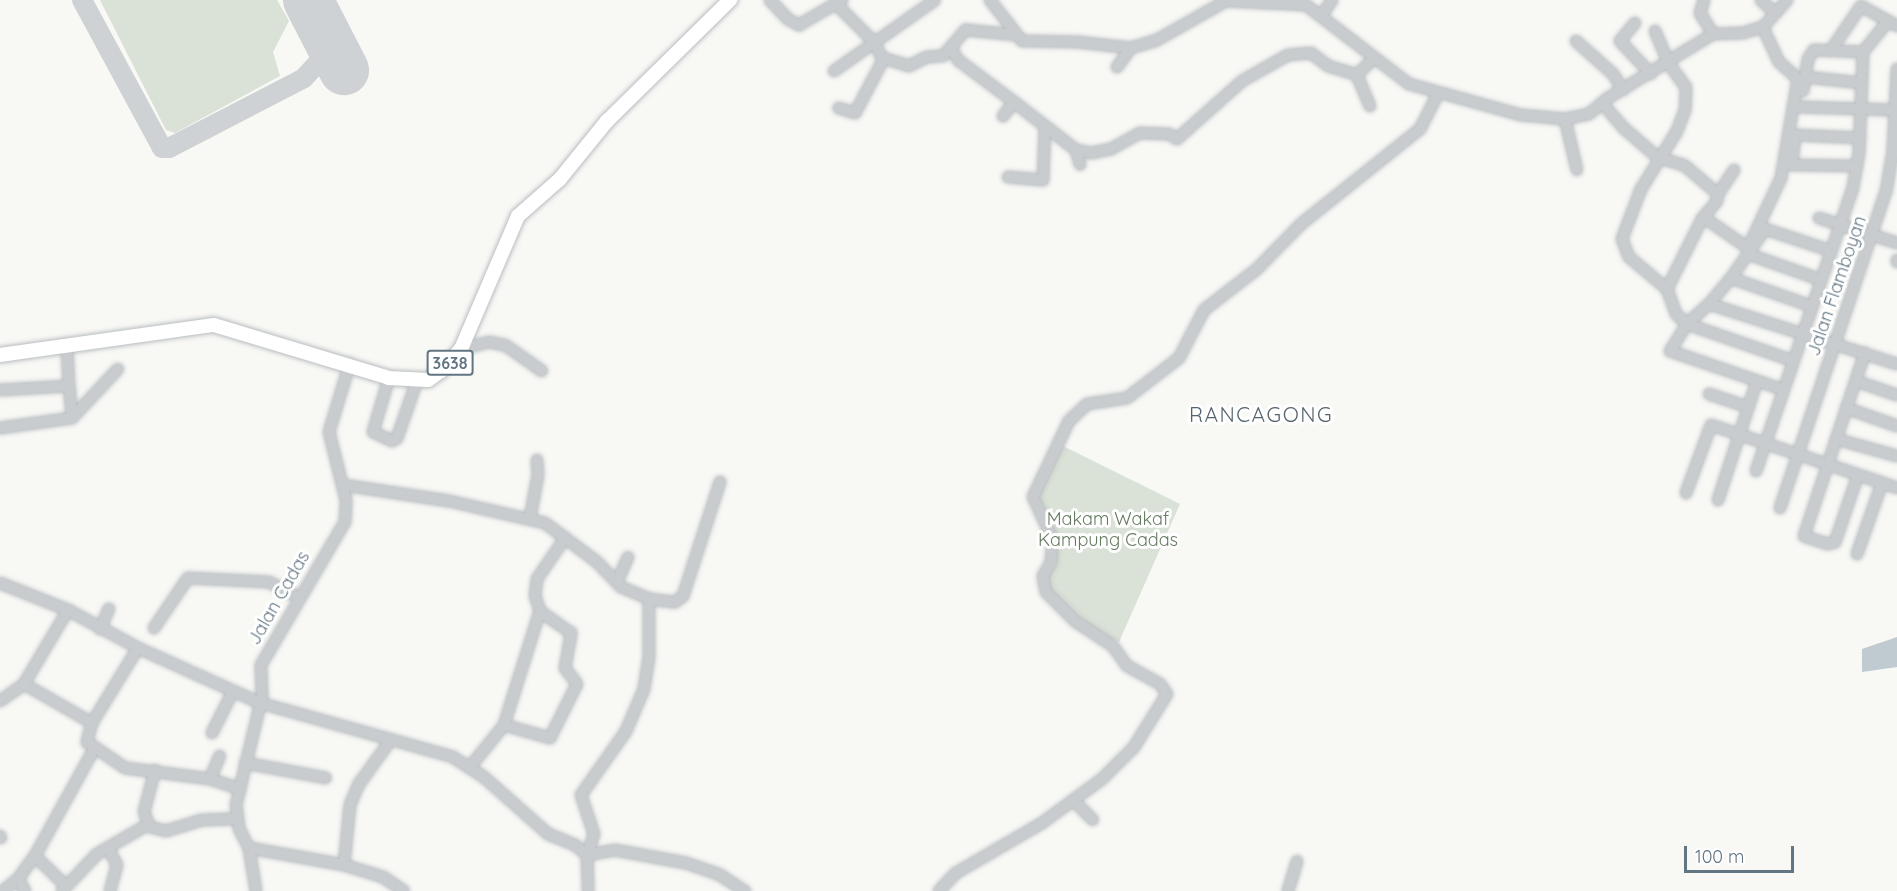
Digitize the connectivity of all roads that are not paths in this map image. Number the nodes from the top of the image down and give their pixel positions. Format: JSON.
{"nodes":[{"id":1,"x":730,"y":0,"type":"edge"},
{"id":2,"x":770,"y":0,"type":"edge"},
{"id":3,"x":935,"y":0,"type":"edge"},
{"id":4,"x":990,"y":0,"type":"edge"},
{"id":5,"x":1332,"y":0,"type":"edge"},
{"id":6,"x":1704,"y":0,"type":"edge"},
{"id":7,"x":1761,"y":0,"type":"edge"},
{"id":8,"x":1787,"y":0,"type":"edge"},
{"id":9,"x":839,"y":2,"type":"edge"},
{"id":10,"x":1306,"y":2,"type":"edge"},
{"id":11,"x":1775,"y":13,"type":"junction"},
{"id":12,"x":1322,"y":15,"type":"junction"},
{"id":13,"x":1635,"y":23,"type":"dead end"},
{"id":14,"x":1893,"y":23,"type":"edge"},
{"id":15,"x":1763,"y":27,"type":"junction"},
{"id":16,"x":1655,"y":30,"type":"dead end"},
{"id":17,"x":1713,"y":34,"type":"junction"},
{"id":18,"x":1017,"y":35,"type":"junction"},
{"id":19,"x":1576,"y":41,"type":"dead end"},
{"id":20,"x":874,"y":42,"type":"junction"},
{"id":21,"x":951,"y":47,"type":"junction"},
{"id":22,"x":1131,"y":48,"type":"junction"},
{"id":23,"x":1831,"y":50,"type":"junction"},
{"id":24,"x":1863,"y":52,"type":"junction"},
{"id":25,"x":883,"y":58,"type":"junction"},
{"id":26,"x":1373,"y":59,"type":"junction"},
{"id":27,"x":1670,"y":64,"type":"junction"},
{"id":28,"x":1118,"y":67,"type":"dead end"},
{"id":29,"x":834,"y":71,"type":"dead end"},
{"id":30,"x":1650,"y":74,"type":"junction"},
{"id":31,"x":1896,"y":74,"type":"edge"},
{"id":32,"x":1357,"y":75,"type":"junction"},
{"id":33,"x":1805,"y":77,"type":"junction"},
{"id":34,"x":1862,"y":83,"type":"junction"},
{"id":35,"x":1623,"y":90,"type":"junction"},
{"id":36,"x":1438,"y":94,"type":"junction"},
{"id":37,"x":1014,"y":102,"type":"junction"},
{"id":38,"x":1602,"y":103,"type":"junction"},
{"id":39,"x":1370,"y":106,"type":"dead end"},
{"id":40,"x":1800,"y":107,"type":"junction"},
{"id":41,"x":839,"y":108,"type":"dead end"},
{"id":42,"x":1860,"y":110,"type":"junction"},
{"id":43,"x":1894,"y":110,"type":"junction"},
{"id":44,"x":1003,"y":116,"type":"dead end"},
{"id":45,"x":1565,"y":119,"type":"junction"},
{"id":46,"x":1045,"y":126,"type":"junction"},
{"id":47,"x":1795,"y":135,"type":"junction"},
{"id":48,"x":1860,"y":138,"type":"junction"},
{"id":49,"x":1076,"y":150,"type":"junction"},
{"id":50,"x":1657,"y":157,"type":"junction"},
{"id":51,"x":1080,"y":164,"type":"dead end"},
{"id":52,"x":1857,"y":166,"type":"junction"},
{"id":53,"x":1577,"y":170,"type":"dead end"},
{"id":54,"x":1734,"y":170,"type":"dead end"},
{"id":55,"x":1008,"y":177,"type":"dead end"},
{"id":56,"x":1718,"y":194,"type":"junction"},
{"id":57,"x":1703,"y":218,"type":"junction"},
{"id":58,"x":1819,"y":218,"type":"dead end"},
{"id":59,"x":1840,"y":224,"type":"junction"},
{"id":60,"x":1872,"y":235,"type":"junction"},
{"id":61,"x":1897,"y":243,"type":"edge"},
{"id":62,"x":1831,"y":251,"type":"junction"},
{"id":63,"x":1749,"y":254,"type":"junction"},
{"id":64,"x":1731,"y":278,"type":"junction"},
{"id":65,"x":1821,"y":280,"type":"junction"},
{"id":66,"x":1667,"y":289,"type":"junction"},
{"id":67,"x":1709,"y":303,"type":"junction"},
{"id":68,"x":1811,"y":306,"type":"junction"},
{"id":69,"x":1687,"y":324,"type":"junction"},
{"id":70,"x":1803,"y":334,"type":"junction"},
{"id":71,"x":1834,"y":344,"type":"junction"},
{"id":72,"x":67,"y":347,"type":"junction"},
{"id":73,"x":461,"y":349,"type":"junction"},
{"id":74,"x":1865,"y":353,"type":"junction"},
{"id":75,"x":0,"y":355,"type":"edge"},
{"id":76,"x":1794,"y":361,"type":"junction"},
{"id":77,"x":350,"y":363,"type":"junction"},
{"id":78,"x":1897,"y":364,"type":"edge"},
{"id":79,"x":118,"y":369,"type":"dead end"},
{"id":80,"x":542,"y":371,"type":"dead end"},
{"id":81,"x":389,"y":378,"type":"junction"},
{"id":82,"x":417,"y":381,"type":"junction"},
{"id":83,"x":1757,"y":381,"type":"junction"},
{"id":84,"x":1856,"y":381,"type":"junction"},
{"id":85,"x":69,"y":386,"type":"junction"},
{"id":86,"x":0,"y":390,"type":"edge"},
{"id":87,"x":1784,"y":390,"type":"junction"},
{"id":88,"x":1709,"y":394,"type":"dead end"},
{"id":89,"x":1897,"y":395,"type":"edge"},
{"id":90,"x":1748,"y":407,"type":"junction"},
{"id":91,"x":1846,"y":408,"type":"junction"},
{"id":92,"x":72,"y":418,"type":"junction"},
{"id":93,"x":1897,"y":426,"type":"edge"},
{"id":94,"x":0,"y":428,"type":"edge"},
{"id":95,"x":1739,"y":435,"type":"junction"},
{"id":96,"x":1836,"y":439,"type":"junction"},
{"id":97,"x":1765,"y":444,"type":"junction"},
{"id":98,"x":1798,"y":453,"type":"junction"},
{"id":99,"x":1897,"y":456,"type":"edge"},
{"id":100,"x":537,"y":460,"type":"dead end"},
{"id":101,"x":1827,"y":464,"type":"junction"},
{"id":102,"x":1756,"y":471,"type":"dead end"},
{"id":103,"x":1858,"y":475,"type":"junction"},
{"id":104,"x":720,"y":482,"type":"dead end"},
{"id":105,"x":1882,"y":483,"type":"junction"},
{"id":106,"x":343,"y":485,"type":"junction"},
{"id":107,"x":1897,"y":488,"type":"edge"},
{"id":108,"x":1686,"y":494,"type":"dead end"},
{"id":109,"x":1718,"y":500,"type":"dead end"},
{"id":110,"x":1780,"y":508,"type":"dead end"},
{"id":111,"x":530,"y":518,"type":"junction"},
{"id":112,"x":566,"y":538,"type":"junction"},
{"id":113,"x":1857,"y":554,"type":"dead end"},
{"id":114,"x":628,"y":557,"type":"dead end"},
{"id":115,"x":617,"y":582,"type":"junction"},
{"id":116,"x":0,"y":583,"type":"edge"},
{"id":117,"x":299,"y":597,"type":"junction"},
{"id":118,"x":649,"y":598,"type":"junction"},
{"id":119,"x":109,"y":609,"type":"dead end"},
{"id":120,"x":68,"y":610,"type":"junction"},
{"id":121,"x":540,"y":611,"type":"junction"},
{"id":122,"x":100,"y":628,"type":"junction"},
{"id":123,"x":154,"y":628,"type":"dead end"},
{"id":124,"x":138,"y":648,"type":"junction"},
{"id":125,"x":24,"y":684,"type":"junction"},
{"id":126,"x":233,"y":691,"type":"junction"},
{"id":127,"x":0,"y":701,"type":"edge"},
{"id":128,"x":261,"y":704,"type":"junction"},
{"id":129,"x":92,"y":723,"type":"junction"},
{"id":130,"x":504,"y":725,"type":"junction"},
{"id":131,"x":212,"y":733,"type":"dead end"},
{"id":132,"x":390,"y":741,"type":"junction"},
{"id":133,"x":94,"y":749,"type":"junction"},
{"id":134,"x":220,"y":756,"type":"dead end"},
{"id":135,"x":245,"y":763,"type":"junction"},
{"id":136,"x":470,"y":767,"type":"junction"},
{"id":137,"x":155,"y":771,"type":"junction"},
{"id":138,"x":326,"y":778,"type":"dead end"},
{"id":139,"x":210,"y":779,"type":"junction"},
{"id":140,"x":240,"y":789,"type":"junction"},
{"id":141,"x":1075,"y":802,"type":"junction"},
{"id":142,"x":237,"y":819,"type":"junction"},
{"id":143,"x":1093,"y":820,"type":"dead end"},
{"id":144,"x":147,"y":825,"type":"junction"},
{"id":145,"x":108,"y":848,"type":"junction"},
{"id":146,"x":249,"y":848,"type":"junction"},
{"id":147,"x":587,"y":855,"type":"junction"},
{"id":148,"x":35,"y":856,"type":"junction"},
{"id":149,"x":1296,"y":861,"type":"dead end"},
{"id":150,"x":344,"y":866,"type":"junction"},
{"id":151,"x":18,"y":879,"type":"junction"},
{"id":152,"x":64,"y":889,"type":"edge"},
{"id":153,"x":3,"y":891,"type":"edge"},
{"id":154,"x":26,"y":891,"type":"edge"},
{"id":155,"x":110,"y":891,"type":"edge"},
{"id":156,"x":256,"y":891,"type":"edge"},
{"id":157,"x":404,"y":891,"type":"edge"},
{"id":158,"x":588,"y":891,"type":"edge"},
{"id":159,"x":745,"y":891,"type":"edge"},
{"id":160,"x":939,"y":891,"type":"edge"},
{"id":161,"x":1288,"y":891,"type":"edge"}],
"edges":[{"from":1,"to":73,"type":"main road","number":"3638"},
{"from":2,"to":9,"type":"street"},
{"from":3,"to":20,"type":"street"},
{"from":4,"to":18,"type":"street"},
{"from":5,"to":12,"type":"street"},
{"from":6,"to":17,"type":"street"},
{"from":7,"to":11,"type":"street"},
{"from":8,"to":11,"type":"street"},
{"from":9,"to":20,"type":"street"},
{"from":10,"to":12,"type":"street"},
{"from":10,"to":22,"type":"street"},
{"from":11,"to":15,"type":"street"},
{"from":12,"to":26,"type":"street"},
{"from":13,"to":30,"type":"street"},
{"from":14,"to":23,"type":"street"},
{"from":14,"to":24,"type":"street"},
{"from":15,"to":17,"type":"street"},
{"from":15,"to":57,"type":"street"},
{"from":16,"to":27,"type":"street"},
{"from":17,"to":27,"type":"street"},
{"from":18,"to":21,"type":"street"},
{"from":18,"to":22,"type":"street"},
{"from":19,"to":35,"type":"street"},
{"from":20,"to":25,"type":"street"},
{"from":20,"to":29,"type":"street"},
{"from":21,"to":25,"type":"street"},
{"from":21,"to":37,"type":"street"},
{"from":22,"to":28,"type":"street"},
{"from":23,"to":24,"type":"street"},
{"from":23,"to":33,"type":"street"},
{"from":24,"to":34,"type":"street"},
{"from":25,"to":41,"type":"street"},
{"from":26,"to":32,"type":"street"},
{"from":26,"to":36,"type":"street"},
{"from":27,"to":30,"type":"street"},
{"from":27,"to":50,"type":"street"},
{"from":30,"to":35,"type":"street"},
{"from":31,"to":43,"type":"street","name":"Jalan Flamboyan"},
{"from":32,"to":39,"type":"street"},
{"from":32,"to":49,"type":"street"},
{"from":33,"to":34,"type":"street"},
{"from":33,"to":40,"type":"street"},
{"from":34,"to":42,"type":"street"},
{"from":35,"to":38,"type":"street"},
{"from":36,"to":45,"type":"street"},
{"from":36,"to":141,"type":"street"},
{"from":37,"to":44,"type":"street"},
{"from":37,"to":46,"type":"street"},
{"from":38,"to":45,"type":"street"},
{"from":38,"to":50,"type":"street"},
{"from":40,"to":42,"type":"street"},
{"from":40,"to":47,"type":"street"},
{"from":42,"to":43,"type":"street"},
{"from":42,"to":48,"type":"street"},
{"from":43,"to":60,"type":"street","name":"Jalan Flamboyan"},
{"from":45,"to":53,"type":"street"},
{"from":46,"to":49,"type":"street"},
{"from":46,"to":55,"type":"street"},
{"from":47,"to":48,"type":"street"},
{"from":47,"to":52,"type":"street"},
{"from":48,"to":52,"type":"street"},
{"from":49,"to":51,"type":"street"},
{"from":50,"to":56,"type":"street"},
{"from":50,"to":66,"type":"street"},
{"from":52,"to":59,"type":"street"},
{"from":54,"to":56,"type":"street"},
{"from":56,"to":57,"type":"street"},
{"from":57,"to":66,"type":"street"},
{"from":58,"to":59,"type":"street"},
{"from":59,"to":60,"type":"street"},
{"from":59,"to":62,"type":"street"},
{"from":60,"to":61,"type":"street"},
{"from":60,"to":71,"type":"street","name":"Jalan Flamboyan"},
{"from":62,"to":63,"type":"street"},
{"from":62,"to":65,"type":"street"},
{"from":63,"to":64,"type":"street"},
{"from":63,"to":65,"type":"street"},
{"from":64,"to":67,"type":"street"},
{"from":64,"to":68,"type":"street"},
{"from":65,"to":68,"type":"street"},
{"from":66,"to":69,"type":"street"},
{"from":67,"to":69,"type":"street"},
{"from":67,"to":70,"type":"street"},
{"from":68,"to":70,"type":"street"},
{"from":69,"to":76,"type":"street"},
{"from":69,"to":83,"type":"street"},
{"from":70,"to":71,"type":"street"},
{"from":70,"to":76,"type":"street"},
{"from":71,"to":74,"type":"street"},
{"from":71,"to":98,"type":"street","name":"Jalan Flamboyan"},
{"from":72,"to":75,"type":"main road","number":"3638"},
{"from":72,"to":77,"type":"main road","number":"3638"},
{"from":72,"to":85,"type":"street"},
{"from":73,"to":80,"type":"street"},
{"from":73,"to":82,"type":"main road","number":"3638"},
{"from":74,"to":78,"type":"street"},
{"from":74,"to":84,"type":"street"},
{"from":76,"to":87,"type":"street"},
{"from":77,"to":81,"type":"main road","number":"3638"},
{"from":77,"to":106,"type":"street","name":"Jalan Cadas"},
{"from":79,"to":92,"type":"street"},
{"from":81,"to":82,"type":"main road","number":"3638"},
{"from":81,"to":82,"type":"street"},
{"from":83,"to":87,"type":"street"},
{"from":83,"to":90,"type":"street"},
{"from":84,"to":89,"type":"street"},
{"from":84,"to":91,"type":"street"},
{"from":85,"to":86,"type":"street"},
{"from":85,"to":92,"type":"street"},
{"from":87,"to":97,"type":"street"},
{"from":88,"to":90,"type":"street"},
{"from":90,"to":95,"type":"street"},
{"from":91,"to":93,"type":"street"},
{"from":91,"to":96,"type":"street"},
{"from":92,"to":94,"type":"street"},
{"from":95,"to":97,"type":"street"},
{"from":95,"to":108,"type":"street"},
{"from":95,"to":109,"type":"street"},
{"from":96,"to":99,"type":"street"},
{"from":96,"to":101,"type":"street"},
{"from":97,"to":98,"type":"street"},
{"from":97,"to":102,"type":"street"},
{"from":98,"to":101,"type":"street"},
{"from":98,"to":110,"type":"street","name":"Jalan Flamboyan"},
{"from":100,"to":111,"type":"street"},
{"from":101,"to":103,"type":"street"},
{"from":101,"to":103,"type":"street"},
{"from":103,"to":105,"type":"street"},
{"from":104,"to":118,"type":"street"},
{"from":105,"to":107,"type":"street"},
{"from":105,"to":113,"type":"street"},
{"from":106,"to":111,"type":"street"},
{"from":106,"to":117,"type":"street","name":"Jalan Cadas"},
{"from":111,"to":112,"type":"street"},
{"from":112,"to":115,"type":"street"},
{"from":112,"to":121,"type":"street"},
{"from":114,"to":115,"type":"street"},
{"from":115,"to":118,"type":"street"},
{"from":116,"to":120,"type":"street"},
{"from":117,"to":123,"type":"street"},
{"from":117,"to":128,"type":"street","name":"Jalan Cadas"},
{"from":118,"to":147,"type":"street"},
{"from":119,"to":122,"type":"street"},
{"from":120,"to":122,"type":"street"},
{"from":120,"to":125,"type":"street"},
{"from":121,"to":130,"type":"street"},
{"from":121,"to":130,"type":"street"},
{"from":122,"to":124,"type":"street"},
{"from":124,"to":126,"type":"street"},
{"from":124,"to":129,"type":"street"},
{"from":125,"to":127,"type":"street"},
{"from":125,"to":129,"type":"street"},
{"from":126,"to":128,"type":"street"},
{"from":126,"to":131,"type":"street"},
{"from":128,"to":132,"type":"street"},
{"from":128,"to":135,"type":"street","name":"Jalan Cadas"},
{"from":129,"to":133,"type":"street"},
{"from":130,"to":136,"type":"street"},
{"from":132,"to":136,"type":"street"},
{"from":132,"to":150,"type":"street"},
{"from":133,"to":137,"type":"street"},
{"from":133,"to":148,"type":"street"},
{"from":134,"to":139,"type":"street"},
{"from":135,"to":138,"type":"street"},
{"from":135,"to":140,"type":"street","name":"Jalan Cadas"},
{"from":136,"to":147,"type":"street"},
{"from":137,"to":139,"type":"street"},
{"from":137,"to":144,"type":"street"},
{"from":139,"to":140,"type":"street"},
{"from":140,"to":142,"type":"street","name":"Jalan Cadas"},
{"from":141,"to":143,"type":"street"},
{"from":141,"to":160,"type":"street"},
{"from":142,"to":144,"type":"street"},
{"from":142,"to":146,"type":"street","name":"Jalan Cadas"},
{"from":144,"to":145,"type":"street"},
{"from":145,"to":152,"type":"street"},
{"from":145,"to":155,"type":"street"},
{"from":146,"to":150,"type":"street"},
{"from":146,"to":156,"type":"street","name":"Jalan Cadas"},
{"from":147,"to":158,"type":"street"},
{"from":147,"to":159,"type":"street"},
{"from":148,"to":151,"type":"street"},
{"from":148,"to":152,"type":"street"},
{"from":149,"to":161,"type":"street"},
{"from":150,"to":157,"type":"street"},
{"from":151,"to":153,"type":"street"},
{"from":151,"to":154,"type":"street"}]}
